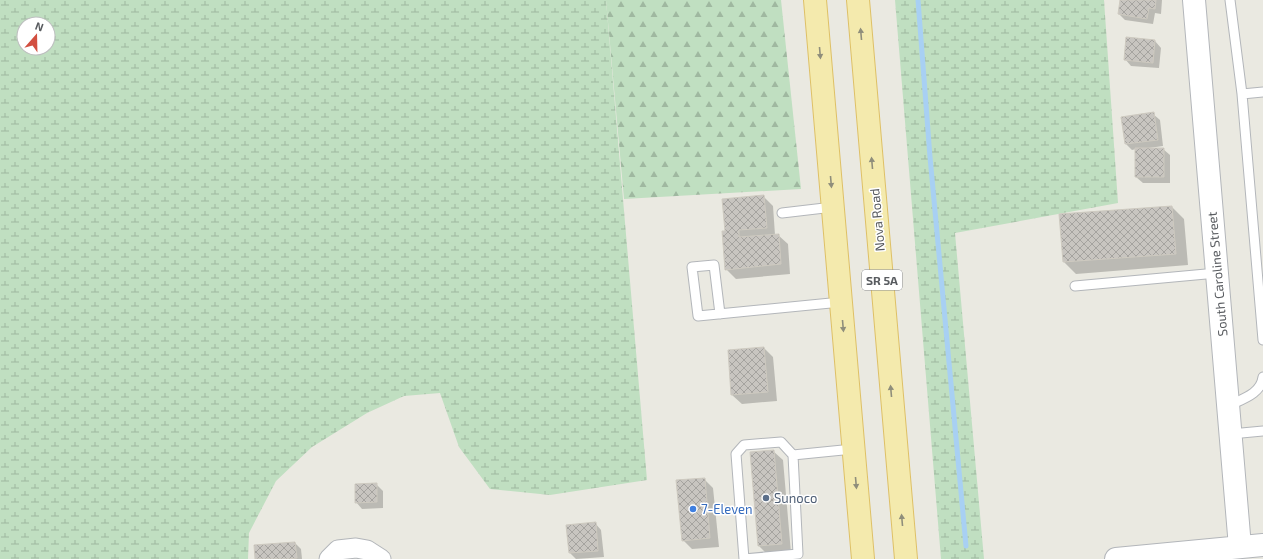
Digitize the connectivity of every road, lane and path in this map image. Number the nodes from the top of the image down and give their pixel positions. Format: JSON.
{"nodes":[{"id":1,"x":815,"y":0,"type":"edge"},
{"id":2,"x":858,"y":0,"type":"edge"},
{"id":3,"x":1194,"y":0,"type":"edge"},
{"id":4,"x":1230,"y":0,"type":"edge"},
{"id":5,"x":1263,"y":92,"type":"edge"},
{"id":6,"x":1242,"y":94,"type":"junction"},
{"id":7,"x":833,"y":208,"type":"junction"},
{"id":8,"x":782,"y":213,"type":"dead end"},
{"id":9,"x":1217,"y":273,"type":"junction"},
{"id":10,"x":1074,"y":286,"type":"dead end"},
{"id":11,"x":841,"y":302,"type":"junction"},
{"id":12,"x":720,"y":314,"type":"junction"},
{"id":13,"x":1263,"y":340,"type":"edge"},
{"id":14,"x":1263,"y":377,"type":"edge"},
{"id":15,"x":1228,"y":406,"type":"junction"},
{"id":16,"x":1263,"y":431,"type":"edge"},
{"id":17,"x":1231,"y":434,"type":"junction"},
{"id":18,"x":854,"y":449,"type":"junction"},
{"id":19,"x":793,"y":455,"type":"junction"},
{"id":20,"x":1263,"y":545,"type":"edge"},
{"id":21,"x":1240,"y":547,"type":"junction"},
{"id":22,"x":800,"y":556,"type":"edge"},
{"id":23,"x":329,"y":559,"type":"edge"},
{"id":24,"x":381,"y":559,"type":"edge"},
{"id":25,"x":744,"y":559,"type":"edge"},
{"id":26,"x":863,"y":559,"type":"edge"},
{"id":27,"x":906,"y":559,"type":"edge"},
{"id":28,"x":1116,"y":559,"type":"edge"}],
"edges":[{"from":1,"to":7,"type":"main road","one_way":true},
{"from":27,"to":2,"type":"main road","name":"Nova Road","number":"SR 5A","one_way":true},
{"from":3,"to":9,"type":"street","name":"South Caroline Street"},
{"from":4,"to":6,"type":"lane"},
{"from":5,"to":6,"type":"lane"},
{"from":6,"to":13,"type":"lane"},
{"from":7,"to":8,"type":"lane"},
{"from":7,"to":11,"type":"main road"},
{"from":9,"to":10,"type":"lane"},
{"from":9,"to":15,"type":"street","name":"South Caroline Street"},
{"from":11,"to":12,"type":"lane"},
{"from":11,"to":18,"type":"main road","one_way":true},
{"from":12,"to":12,"type":"lane"},
{"from":14,"to":15,"type":"lane"},
{"from":15,"to":17,"type":"street","name":"South Caroline Street"},
{"from":16,"to":17,"type":"lane"},
{"from":17,"to":21,"type":"street","name":"South Caroline Street"},
{"from":18,"to":19,"type":"lane"},
{"from":18,"to":26,"type":"main road","one_way":true},
{"from":19,"to":22,"type":"lane"},
{"from":19,"to":25,"type":"lane"},
{"from":20,"to":21,"type":"street"},
{"from":21,"to":28,"type":"street"},
{"from":22,"to":25,"type":"lane"},
{"from":23,"to":24,"type":"street"}]}
